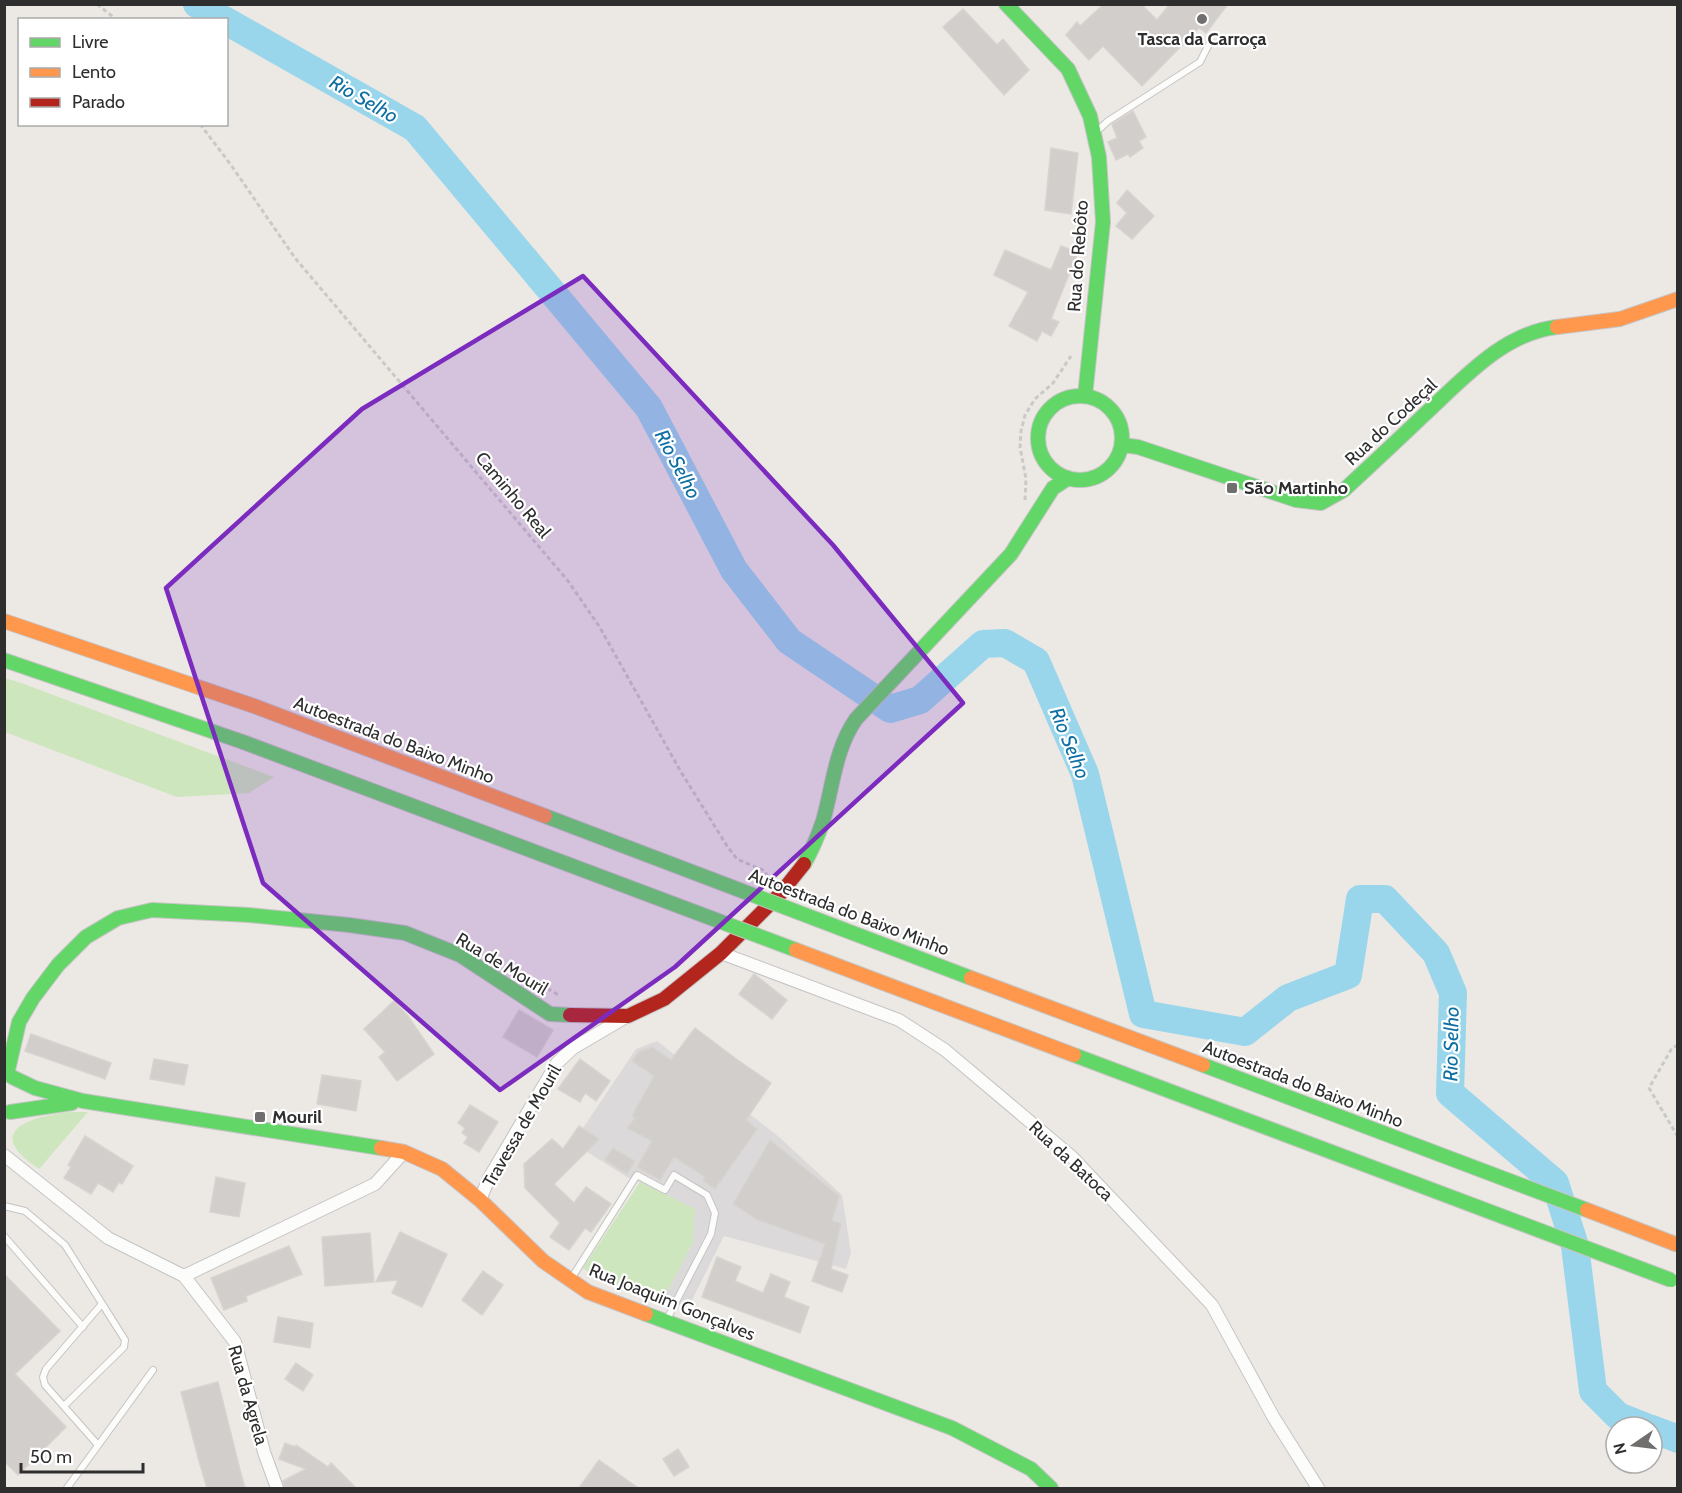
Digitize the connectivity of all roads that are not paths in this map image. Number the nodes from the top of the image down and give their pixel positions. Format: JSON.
{"nodes":[{"id":1,"x":1006,"y":4,"type":"edge"},
{"id":2,"x":1208,"y":46,"type":"dead end"},
{"id":3,"x":1094,"y":133,"type":"junction"},
{"id":4,"x":1677,"y":299,"type":"edge"},
{"id":5,"x":1085,"y":396,"type":"junction"},
{"id":6,"x":1122,"y":445,"type":"junction"},
{"id":7,"x":1066,"y":479,"type":"junction"},
{"id":8,"x":4,"y":621,"type":"edge"},
{"id":9,"x":4,"y":660,"type":"edge"},
{"id":10,"x":721,"y":952,"type":"junction"},
{"id":11,"x":628,"y":1016,"type":"junction"},
{"id":12,"x":19,"y":1022,"type":"junction"},
{"id":13,"x":4,"y":1033,"type":"edge"},
{"id":14,"x":8,"y":1071,"type":"edge"},
{"id":15,"x":83,"y":1101,"type":"junction"},
{"id":16,"x":7,"y":1116,"type":"edge"},
{"id":17,"x":404,"y":1152,"type":"junction"},
{"id":18,"x":6,"y":1154,"type":"edge"},
{"id":19,"x":480,"y":1200,"type":"junction"},
{"id":20,"x":4,"y":1206,"type":"edge"},
{"id":21,"x":4,"y":1236,"type":"edge"},
{"id":22,"x":1677,"y":1245,"type":"edge"},
{"id":23,"x":184,"y":1276,"type":"junction"},
{"id":24,"x":571,"y":1280,"type":"junction"},
{"id":25,"x":1675,"y":1282,"type":"edge"},
{"id":26,"x":101,"y":1305,"type":"junction"},
{"id":27,"x":666,"y":1321,"type":"junction"},
{"id":28,"x":83,"y":1328,"type":"junction"},
{"id":29,"x":153,"y":1370,"type":"dead end"},
{"id":30,"x":64,"y":1406,"type":"junction"},
{"id":31,"x":98,"y":1445,"type":"junction"},
{"id":32,"x":67,"y":1488,"type":"edge"},
{"id":33,"x":277,"y":1488,"type":"edge"},
{"id":34,"x":1051,"y":1488,"type":"edge"},
{"id":35,"x":1318,"y":1488,"type":"edge"}],
"edges":[{"from":1,"to":3,"type":"main road","name":"Rua do Rebôto"},
{"from":2,"to":3,"type":"lane"},
{"from":3,"to":5,"type":"main road","name":"Rua do Rebôto"},
{"from":4,"to":6,"type":"main road","name":"Rua do Codeçal"},
{"from":5,"to":6,"type":"main road"},
{"from":5,"to":7,"type":"main road"},
{"from":6,"to":7,"type":"main road"},
{"from":7,"to":10,"type":"main road","name":"Rua de Mouril"},
{"from":8,"to":22,"type":"main road","name":"Autoestrada do Baixo Minho","bridge":true},
{"from":9,"to":25,"type":"main road","bridge":true},
{"from":10,"to":11,"type":"main road","name":"Rua de Mouril"},
{"from":10,"to":35,"type":"street","name":"Rua da Batoca"},
{"from":11,"to":12,"type":"main road","name":"Rua de Mouril"},
{"from":11,"to":19,"type":"street","name":"Travessa de Mouril"},
{"from":12,"to":13,"type":"main road","name":"Rua de Mouril"},
{"from":12,"to":14,"type":"main road","name":"Rua de Mouril"},
{"from":14,"to":15,"type":"main road"},
{"from":14,"to":16,"type":"main road","name":"Rua de Mouril"},
{"from":15,"to":16,"type":"main road"},
{"from":15,"to":17,"type":"main road","name":"Rua Joaquim Gonçalves"},
{"from":17,"to":19,"type":"main road","name":"Rua Joaquim Gonçalves"},
{"from":17,"to":23,"type":"street"},
{"from":18,"to":23,"type":"street","name":"Rua da Agrela"},
{"from":19,"to":24,"type":"main road","name":"Rua Joaquim Gonçalves"},
{"from":20,"to":26,"type":"lane"},
{"from":21,"to":28,"type":"lane"},
{"from":23,"to":33,"type":"street","name":"Rua da Agrela"},
{"from":24,"to":27,"type":"main road","name":"Rua Joaquim Gonçalves"},
{"from":24,"to":27,"type":"lane"},
{"from":26,"to":28,"type":"lane"},
{"from":26,"to":30,"type":"lane"},
{"from":27,"to":34,"type":"main road","name":"Rua Joaquim Gonçalves"},
{"from":28,"to":30,"type":"lane"},
{"from":29,"to":31,"type":"lane"},
{"from":30,"to":31,"type":"lane"},
{"from":31,"to":32,"type":"lane"}]}
